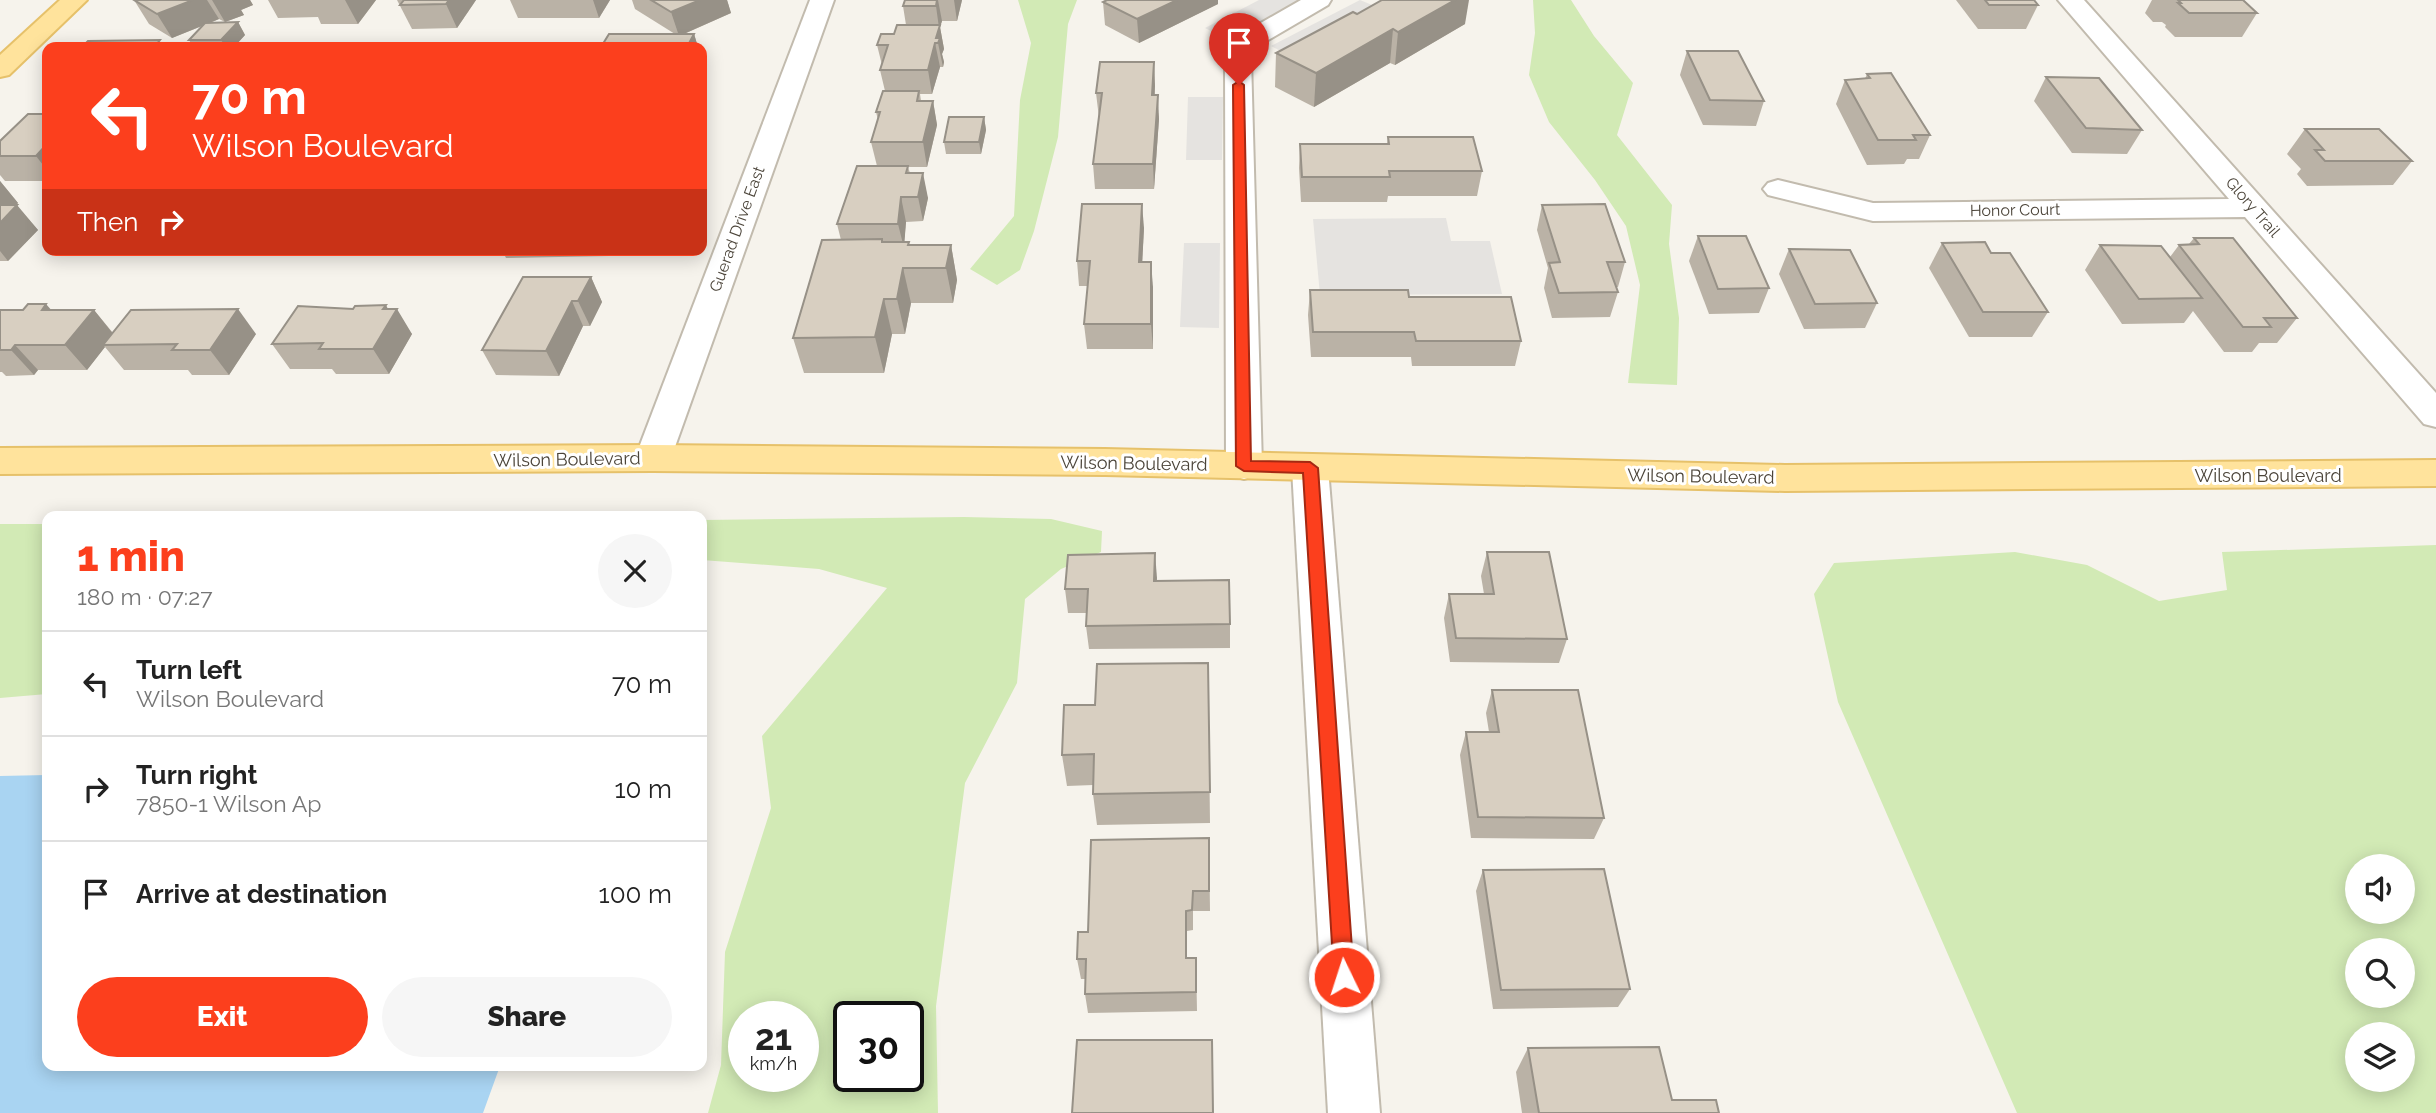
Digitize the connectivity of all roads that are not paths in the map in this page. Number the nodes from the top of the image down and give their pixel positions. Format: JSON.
{"nodes":[{"id":1,"x":75,"y":0,"type":"edge"},
{"id":2,"x":822,"y":0,"type":"edge"},
{"id":3,"x":1320,"y":0,"type":"edge"},
{"id":4,"x":2070,"y":0,"type":"edge"},
{"id":5,"x":0,"y":69,"type":"edge"},
{"id":6,"x":1779,"y":189,"type":"dead end"},
{"id":7,"x":2253,"y":208,"type":"junction"},
{"id":8,"x":2436,"y":415,"type":"edge"},
{"id":9,"x":653,"y":458,"type":"junction"},
{"id":10,"x":0,"y":461,"type":"edge"},
{"id":11,"x":1244,"y":466,"type":"junction"},
{"id":12,"x":1310,"y":468,"type":"junction"},
{"id":13,"x":2436,"y":473,"type":"edge"},
{"id":14,"x":1354,"y":1113,"type":"edge"}],
"edges":[{"from":1,"to":5,"type":"main road"},
{"from":2,"to":9,"type":"street","name":"Guerad Drive East"},
{"from":3,"to":11,"type":"street"},
{"from":4,"to":7,"type":"street","name":"Glory Trail"},
{"from":6,"to":7,"type":"street","name":"Honor Court"},
{"from":7,"to":8,"type":"street","name":"Glory Trail"},
{"from":9,"to":10,"type":"main road","name":"Wilson Boulevard"},
{"from":9,"to":11,"type":"main road","name":"Wilson Boulevard"},
{"from":11,"to":12,"type":"main road","name":"Wilson Boulevard"},
{"from":12,"to":13,"type":"main road","name":"Wilson Boulevard"},
{"from":12,"to":14,"type":"street"}]}
